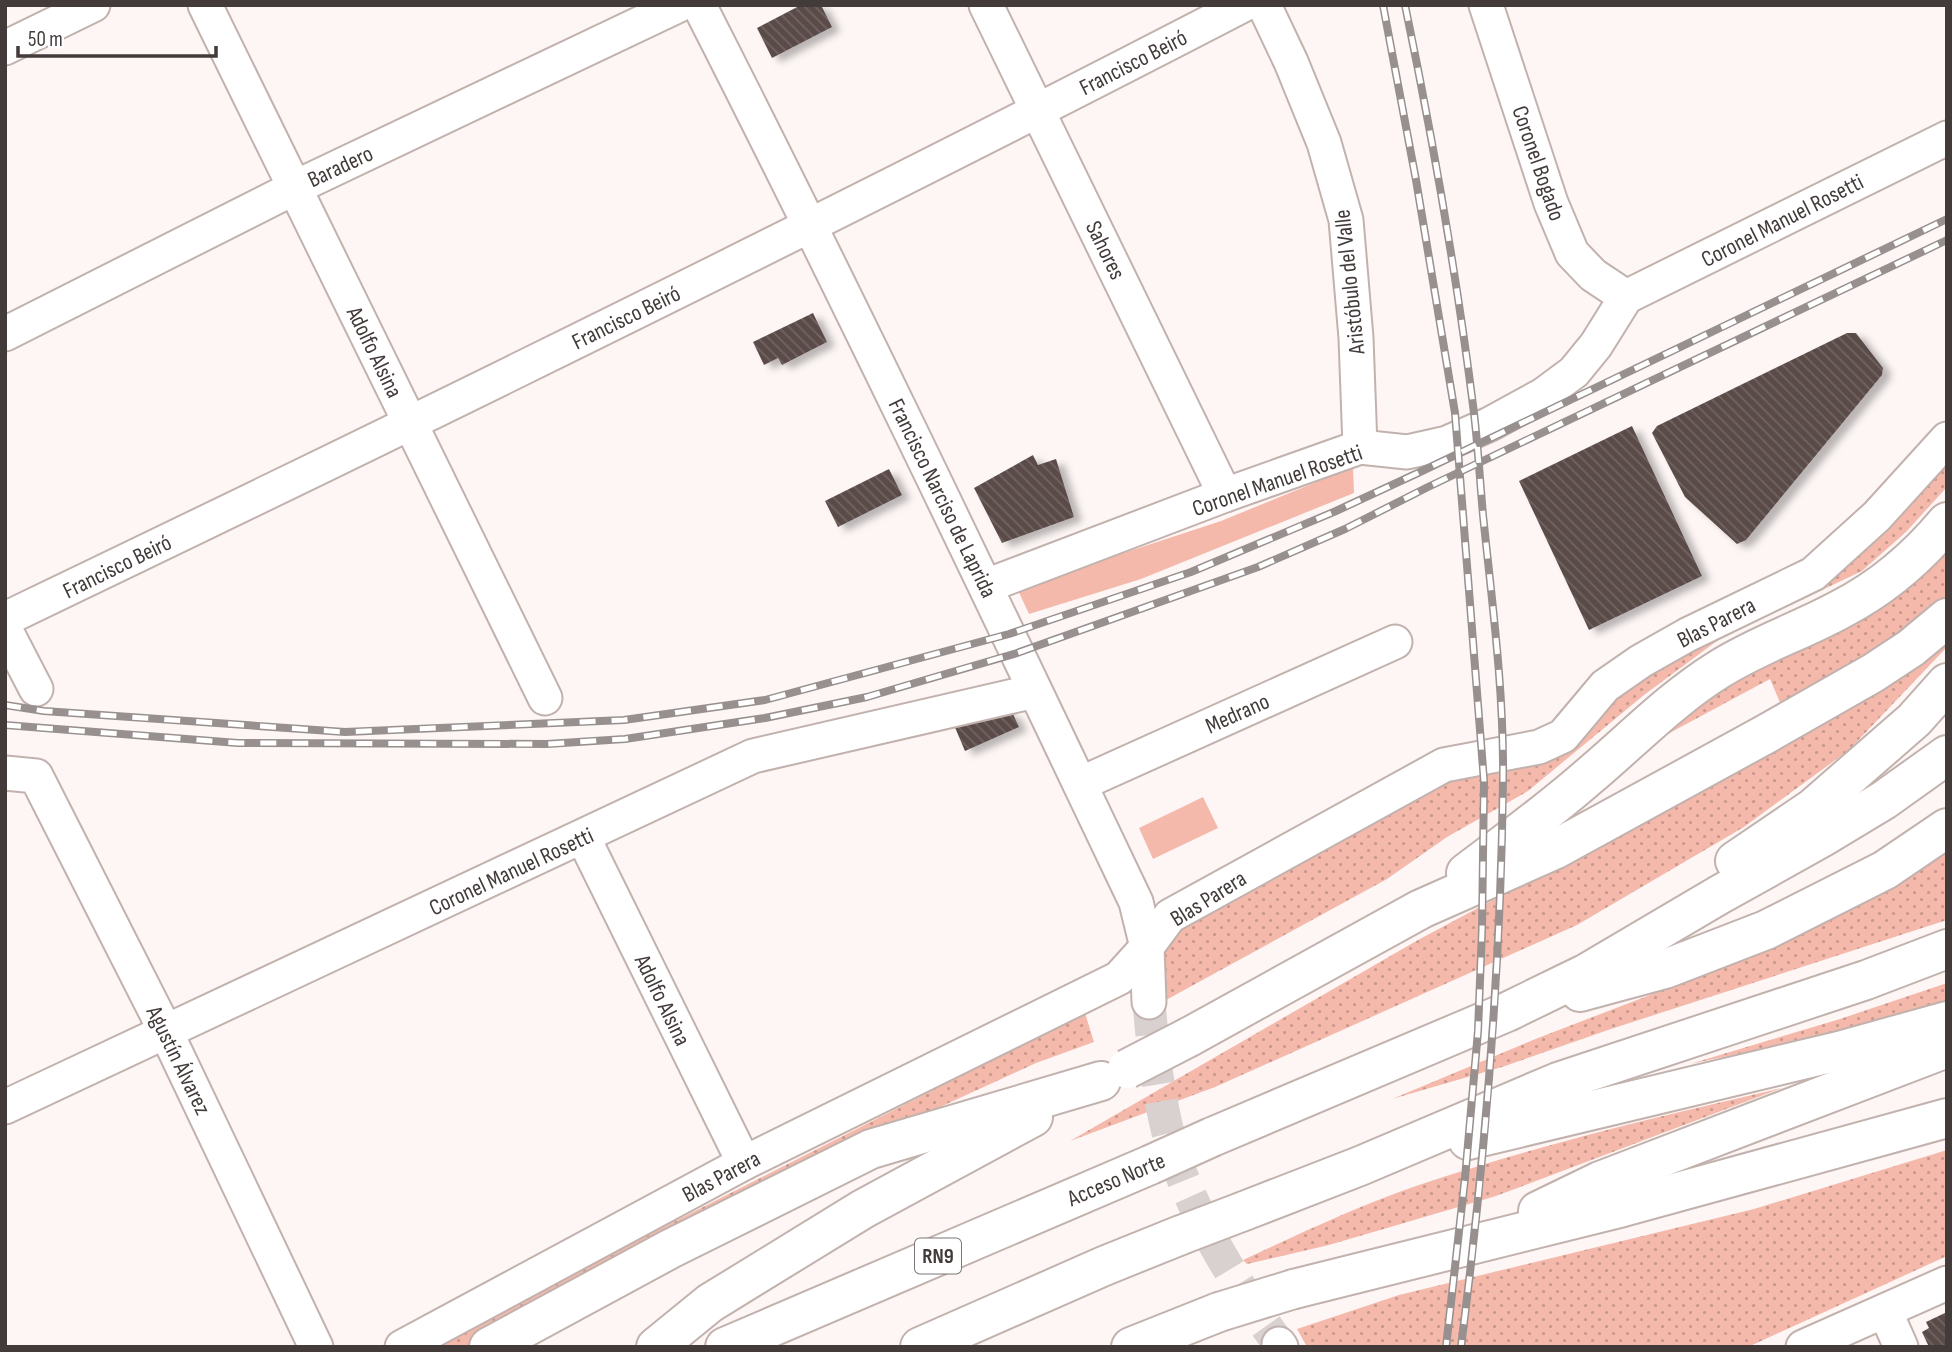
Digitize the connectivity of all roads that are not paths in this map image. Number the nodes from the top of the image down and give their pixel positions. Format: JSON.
{"nodes":[{"id":1,"x":93,"y":5,"type":"edge"},
{"id":2,"x":205,"y":5,"type":"edge"},
{"id":3,"x":679,"y":5,"type":"edge"},
{"id":4,"x":699,"y":5,"type":"edge"},
{"id":5,"x":986,"y":5,"type":"edge"},
{"id":6,"x":1242,"y":5,"type":"edge"},
{"id":7,"x":1264,"y":5,"type":"edge"},
{"id":8,"x":1494,"y":8,"type":"edge"},
{"id":9,"x":5,"y":48,"type":"edge"},
{"id":10,"x":1038,"y":111,"type":"junction"},
{"id":11,"x":1947,"y":138,"type":"edge"},
{"id":12,"x":293,"y":188,"type":"junction"},
{"id":13,"x":810,"y":226,"type":"junction"},
{"id":14,"x":1626,"y":297,"type":"junction"},
{"id":15,"x":5,"y":334,"type":"edge"},
{"id":16,"x":411,"y":424,"type":"junction"},
{"id":17,"x":1947,"y":439,"type":"edge"},
{"id":18,"x":1360,"y":447,"type":"junction"},
{"id":19,"x":1225,"y":495,"type":"junction"},
{"id":20,"x":1947,"y":523,"type":"edge"},
{"id":21,"x":986,"y":586,"type":"junction"},
{"id":22,"x":1947,"y":618,"type":"edge"},
{"id":23,"x":5,"y":619,"type":"edge"},
{"id":24,"x":5,"y":629,"type":"edge"},
{"id":25,"x":1395,"y":642,"type":"dead end"},
{"id":26,"x":1947,"y":683,"type":"edge"},
{"id":27,"x":36,"y":689,"type":"dead end"},
{"id":28,"x":1035,"y":691,"type":"junction"},
{"id":29,"x":545,"y":698,"type":"dead end"},
{"id":30,"x":1947,"y":755,"type":"edge"},
{"id":31,"x":21,"y":775,"type":"edge"},
{"id":32,"x":1080,"y":784,"type":"junction"},
{"id":33,"x":1947,"y":828,"type":"edge"},
{"id":34,"x":583,"y":837,"type":"junction"},
{"id":35,"x":1421,"y":909,"type":"junction"},
{"id":36,"x":1147,"y":947,"type":"junction"},
{"id":37,"x":1947,"y":949,"type":"edge"},
{"id":38,"x":1585,"y":974,"type":"junction"},
{"id":39,"x":1149,"y":1002,"type":"tunnel mouth"},
{"id":40,"x":1507,"y":1012,"type":"junction"},
{"id":41,"x":1947,"y":1021,"type":"edge"},
{"id":42,"x":166,"y":1032,"type":"junction"},
{"id":43,"x":1947,"y":1048,"type":"edge"},
{"id":44,"x":1114,"y":1075,"type":"junction"},
{"id":45,"x":5,"y":1107,"type":"edge"},
{"id":46,"x":1947,"y":1108,"type":"edge"},
{"id":47,"x":1947,"y":1118,"type":"edge"},
{"id":48,"x":1890,"y":1132,"type":"junction"},
{"id":49,"x":744,"y":1163,"type":"junction"},
{"id":50,"x":1360,"y":1166,"type":"junction"},
{"id":51,"x":1470,"y":1243,"type":"junction"},
{"id":52,"x":1947,"y":1283,"type":"edge"},
{"id":53,"x":1885,"y":1311,"type":"junction"},
{"id":54,"x":1147,"y":1342,"type":"edge"},
{"id":55,"x":316,"y":1347,"type":"edge"},
{"id":56,"x":402,"y":1347,"type":"edge"},
{"id":57,"x":489,"y":1347,"type":"edge"},
{"id":58,"x":656,"y":1347,"type":"edge"},
{"id":59,"x":725,"y":1347,"type":"edge"},
{"id":60,"x":920,"y":1347,"type":"edge"},
{"id":61,"x":1803,"y":1347,"type":"edge"},
{"id":62,"x":1901,"y":1347,"type":"edge"}],
"edges":[{"from":1,"to":9,"type":"street"},
{"from":2,"to":12,"type":"street","name":"Adolfo Alsina"},
{"from":3,"to":12,"type":"street","name":"Baradero"},
{"from":4,"to":13,"type":"street","name":"Francisco Narciso de Laprida"},
{"from":5,"to":10,"type":"street","name":"Sahores"},
{"from":6,"to":10,"type":"street","name":"Francisco Beiró"},
{"from":7,"to":18,"type":"street","name":"Aristóbulo del Valle"},
{"from":8,"to":14,"type":"street","name":"Coronel Bogado"},
{"from":10,"to":13,"type":"street","name":"Francisco Beiró"},
{"from":10,"to":19,"type":"street","name":"Sahores"},
{"from":11,"to":14,"type":"street","name":"Coronel Manuel Rosetti"},
{"from":12,"to":15,"type":"street","name":"Baradero"},
{"from":12,"to":16,"type":"street","name":"Adolfo Alsina"},
{"from":13,"to":16,"type":"street","name":"Francisco Beiró"},
{"from":13,"to":21,"type":"street","name":"Francisco Narciso de Laprida"},
{"from":14,"to":18,"type":"street","name":"Coronel Manuel Rosetti"},
{"from":16,"to":23,"type":"street","name":"Francisco Beiró"},
{"from":16,"to":29,"type":"street","name":"Adolfo Alsina"},
{"from":17,"to":36,"type":"street","name":"Blas Parera"},
{"from":18,"to":19,"type":"street","name":"Coronel Manuel Rosetti"},
{"from":19,"to":21,"type":"street","name":"Coronel Manuel Rosetti"},
{"from":20,"to":35,"type":"highway"},
{"from":21,"to":28,"type":"street","name":"Francisco Narciso de Laprida"},
{"from":22,"to":35,"type":"highway"},
{"from":24,"to":27,"type":"street"},
{"from":25,"to":32,"type":"street","name":"Medrano"},
{"from":26,"to":38,"type":"highway"},
{"from":28,"to":32,"type":"street","name":"Francisco Narciso de Laprida"},
{"from":28,"to":34,"type":"street","name":"Coronel Manuel Rosetti"},
{"from":30,"to":38,"type":"highway"},
{"from":31,"to":42,"type":"street","name":"Agustín Álvarez"},
{"from":32,"to":36,"type":"street","name":"Francisco Narciso de Laprida"},
{"from":33,"to":40,"type":"highway"},
{"from":34,"to":42,"type":"street","name":"Coronel Manuel Rosetti"},
{"from":34,"to":49,"type":"street","name":"Adolfo Alsina"},
{"from":35,"to":44,"type":"highway","bridge":true},
{"from":36,"to":39,"type":"street","name":"Francisco Narciso de Laprida"},
{"from":36,"to":49,"type":"street","name":"Blas Parera"},
{"from":37,"to":50,"type":"highway"},
{"from":38,"to":40,"type":"highway"},
{"from":40,"to":59,"type":"highway","name":"Acceso Norte","number":"RN9","bridge":true},
{"from":41,"to":50,"type":"highway"},
{"from":42,"to":45,"type":"street","name":"Coronel Manuel Rosetti"},
{"from":42,"to":55,"type":"street","name":"Agustín Álvarez"},
{"from":43,"to":51,"type":"highway"},
{"from":44,"to":57,"type":"highway"},
{"from":44,"to":58,"type":"highway"},
{"from":46,"to":48,"type":"highway"},
{"from":47,"to":48,"type":"highway"},
{"from":48,"to":51,"type":"highway"},
{"from":49,"to":56,"type":"street","name":"Blas Parera"},
{"from":50,"to":60,"type":"highway","bridge":true},
{"from":51,"to":54,"type":"highway","bridge":true},
{"from":52,"to":53,"type":"street"},
{"from":53,"to":61,"type":"street"},
{"from":53,"to":62,"type":"street"}]}
